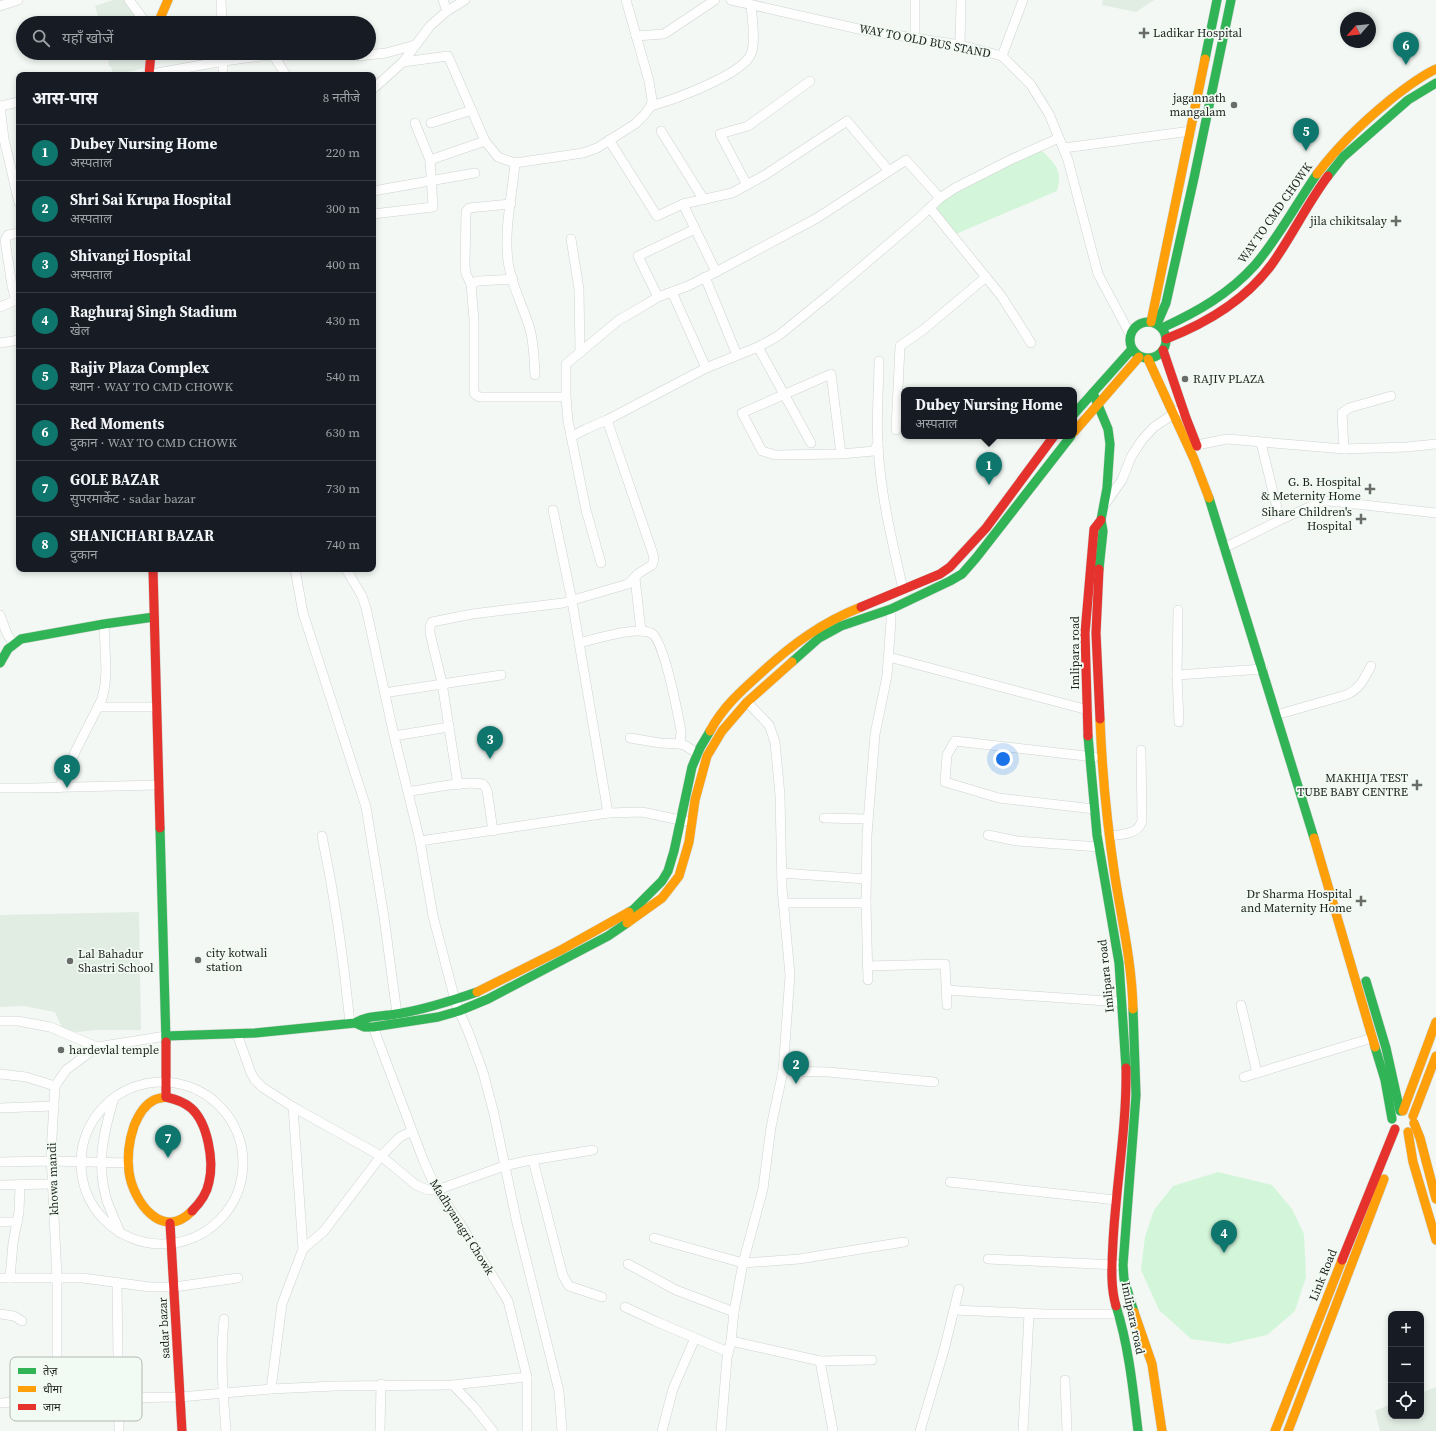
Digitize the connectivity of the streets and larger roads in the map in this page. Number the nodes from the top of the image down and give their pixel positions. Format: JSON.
{"nodes":[{"id":1,"x":18,"y":0,"type":"edge"},
{"id":2,"x":129,"y":0,"type":"edge"},
{"id":3,"x":168,"y":0,"type":"edge"},
{"id":4,"x":221,"y":0,"type":"edge"},
{"id":5,"x":443,"y":0,"type":"edge"},
{"id":6,"x":465,"y":0,"type":"edge"},
{"id":7,"x":626,"y":0,"type":"edge"},
{"id":8,"x":715,"y":0,"type":"edge"},
{"id":9,"x":731,"y":0,"type":"edge"},
{"id":10,"x":772,"y":0,"type":"edge"},
{"id":11,"x":915,"y":0,"type":"edge"},
{"id":12,"x":961,"y":0,"type":"edge"},
{"id":13,"x":1023,"y":0,"type":"edge"},
{"id":14,"x":1218,"y":0,"type":"edge"},
{"id":15,"x":1231,"y":0,"type":"edge"},
{"id":16,"x":751,"y":5,"type":"junction"},
{"id":17,"x":0,"y":6,"type":"edge"},
{"id":18,"x":773,"y":10,"type":"junction"},
{"id":19,"x":447,"y":11,"type":"junction"},
{"id":20,"x":141,"y":16,"type":"edge"},
{"id":21,"x":161,"y":16,"type":"edge"},
{"id":22,"x":222,"y":16,"type":"edge"},
{"id":23,"x":636,"y":36,"type":"junction"},
{"id":24,"x":916,"y":38,"type":"junction"},
{"id":25,"x":415,"y":45,"type":"junction"},
{"id":26,"x":960,"y":45,"type":"junction"},
{"id":27,"x":376,"y":54,"type":"edge"},
{"id":28,"x":1002,"y":56,"type":"junction"},
{"id":29,"x":151,"y":60,"type":"edge"},
{"id":30,"x":211,"y":60,"type":"edge"},
{"id":31,"x":223,"y":60,"type":"edge"},
{"id":32,"x":276,"y":60,"type":"edge"},
{"id":33,"x":402,"y":62,"type":"junction"},
{"id":34,"x":1436,"y":69,"type":"edge"},
{"id":35,"x":149,"y":72,"type":"edge"},
{"id":36,"x":161,"y":72,"type":"edge"},
{"id":37,"x":223,"y":72,"type":"edge"},
{"id":38,"x":284,"y":72,"type":"edge"},
{"id":39,"x":810,"y":82,"type":"dead end"},
{"id":40,"x":1436,"y":83,"type":"edge"},
{"id":41,"x":376,"y":87,"type":"edge"},
{"id":42,"x":16,"y":103,"type":"edge"},
{"id":43,"x":0,"y":106,"type":"edge"},
{"id":44,"x":651,"y":106,"type":"junction"},
{"id":45,"x":472,"y":110,"type":"junction"},
{"id":46,"x":414,"y":123,"type":"dead end"},
{"id":47,"x":431,"y":123,"type":"dead end"},
{"id":48,"x":661,"y":131,"type":"dead end"},
{"id":49,"x":1191,"y":131,"type":"junction"},
{"id":50,"x":1059,"y":138,"type":"junction"},
{"id":51,"x":609,"y":140,"type":"junction"},
{"id":52,"x":485,"y":141,"type":"junction"},
{"id":53,"x":1064,"y":148,"type":"junction"},
{"id":54,"x":430,"y":160,"type":"junction"},
{"id":55,"x":515,"y":163,"type":"junction"},
{"id":56,"x":889,"y":171,"type":"junction"},
{"id":57,"x":475,"y":173,"type":"dead end"},
{"id":58,"x":431,"y":182,"type":"junction"},
{"id":59,"x":748,"y":185,"type":"junction"},
{"id":60,"x":16,"y":190,"type":"edge"},
{"id":61,"x":376,"y":191,"type":"edge"},
{"id":62,"x":940,"y":198,"type":"junction"},
{"id":63,"x":704,"y":200,"type":"junction"},
{"id":64,"x":511,"y":204,"type":"junction"},
{"id":65,"x":683,"y":204,"type":"junction"},
{"id":66,"x":930,"y":208,"type":"junction"},
{"id":67,"x":376,"y":214,"type":"edge"},
{"id":68,"x":695,"y":229,"type":"junction"},
{"id":69,"x":16,"y":234,"type":"edge"},
{"id":70,"x":571,"y":239,"type":"dead end"},
{"id":71,"x":716,"y":272,"type":"junction"},
{"id":72,"x":705,"y":277,"type":"junction"},
{"id":73,"x":986,"y":277,"type":"junction"},
{"id":74,"x":513,"y":279,"type":"junction"},
{"id":75,"x":471,"y":284,"type":"junction"},
{"id":76,"x":672,"y":292,"type":"junction"},
{"id":77,"x":16,"y":297,"type":"edge"},
{"id":78,"x":658,"y":298,"type":"junction"},
{"id":79,"x":16,"y":300,"type":"edge"},
{"id":80,"x":0,"y":307,"type":"edge"},
{"id":81,"x":1156,"y":325,"type":"junction"},
{"id":82,"x":1130,"y":334,"type":"junction"},
{"id":83,"x":1166,"y":339,"type":"junction"},
{"id":84,"x":16,"y":340,"type":"edge"},
{"id":85,"x":0,"y":343,"type":"edge"},
{"id":86,"x":1031,"y":343,"type":"dead end"},
{"id":87,"x":758,"y":347,"type":"junction"},
{"id":88,"x":1132,"y":349,"type":"junction"},
{"id":89,"x":1163,"y":350,"type":"junction"},
{"id":90,"x":580,"y":352,"type":"junction"},
{"id":91,"x":737,"y":355,"type":"junction"},
{"id":92,"x":1143,"y":358,"type":"junction"},
{"id":93,"x":879,"y":361,"type":"dead end"},
{"id":94,"x":706,"y":368,"type":"junction"},
{"id":95,"x":535,"y":374,"type":"dead end"},
{"id":96,"x":1093,"y":393,"type":"junction"},
{"id":97,"x":784,"y":394,"type":"junction"},
{"id":98,"x":1391,"y":396,"type":"dead end"},
{"id":99,"x":566,"y":397,"type":"junction"},
{"id":100,"x":1098,"y":403,"type":"junction"},
{"id":101,"x":1182,"y":408,"type":"junction"},
{"id":102,"x":1077,"y":411,"type":"edge"},
{"id":103,"x":1174,"y":414,"type":"junction"},
{"id":104,"x":607,"y":420,"type":"junction"},
{"id":105,"x":1077,"y":428,"type":"edge"},
{"id":106,"x":896,"y":430,"type":"dead end"},
{"id":107,"x":571,"y":437,"type":"junction"},
{"id":108,"x":1052,"y":439,"type":"edge"},
{"id":109,"x":1069,"y":439,"type":"edge"},
{"id":110,"x":811,"y":443,"type":"dead end"},
{"id":111,"x":878,"y":443,"type":"junction"},
{"id":112,"x":1261,"y":443,"type":"junction"},
{"id":113,"x":1436,"y":444,"type":"edge"},
{"id":114,"x":1197,"y":445,"type":"junction"},
{"id":115,"x":1344,"y":449,"type":"junction"},
{"id":116,"x":841,"y":454,"type":"junction"},
{"id":117,"x":1104,"y":506,"type":"junction"},
{"id":118,"x":553,"y":510,"type":"dead end"},
{"id":119,"x":1436,"y":513,"type":"edge"},
{"id":120,"x":1101,"y":520,"type":"junction"},
{"id":121,"x":1280,"y":520,"type":"junction"},
{"id":122,"x":1228,"y":546,"type":"junction"},
{"id":123,"x":601,"y":563,"type":"dead end"},
{"id":124,"x":152,"y":572,"type":"edge"},
{"id":125,"x":296,"y":572,"type":"edge"},
{"id":126,"x":348,"y":572,"type":"edge"},
{"id":127,"x":635,"y":578,"type":"junction"},
{"id":128,"x":903,"y":589,"type":"junction"},
{"id":129,"x":572,"y":601,"type":"junction"},
{"id":130,"x":891,"y":609,"type":"junction"},
{"id":131,"x":1178,"y":610,"type":"dead end"},
{"id":132,"x":0,"y":615,"type":"edge"},
{"id":133,"x":154,"y":618,"type":"junction"},
{"id":134,"x":104,"y":624,"type":"junction"},
{"id":135,"x":641,"y":630,"type":"junction"},
{"id":136,"x":13,"y":643,"type":"junction"},
{"id":137,"x":579,"y":643,"type":"junction"},
{"id":138,"x":889,"y":657,"type":"junction"},
{"id":139,"x":0,"y":663,"type":"edge"},
{"id":140,"x":1371,"y":666,"type":"dead end"},
{"id":141,"x":1262,"y":669,"type":"junction"},
{"id":142,"x":1177,"y":675,"type":"junction"},
{"id":143,"x":501,"y":676,"type":"dead end"},
{"id":144,"x":442,"y":684,"type":"junction"},
{"id":145,"x":390,"y":692,"type":"dead end"},
{"id":146,"x":747,"y":702,"type":"junction"},
{"id":147,"x":98,"y":707,"type":"junction"},
{"id":148,"x":156,"y":707,"type":"junction"},
{"id":149,"x":1088,"y":710,"type":"junction"},
{"id":150,"x":1283,"y":713,"type":"junction"},
{"id":151,"x":1179,"y":722,"type":"dead end"},
{"id":152,"x":449,"y":727,"type":"junction"},
{"id":153,"x":400,"y":735,"type":"dead end"},
{"id":154,"x":630,"y":738,"type":"dead end"},
{"id":155,"x":680,"y":744,"type":"junction"},
{"id":156,"x":1141,"y":750,"type":"dead end"},
{"id":157,"x":698,"y":754,"type":"junction"},
{"id":158,"x":1090,"y":757,"type":"junction"},
{"id":159,"x":1102,"y":759,"type":"junction"},
{"id":160,"x":159,"y":785,"type":"junction"},
{"id":161,"x":458,"y":785,"type":"junction"},
{"id":162,"x":0,"y":788,"type":"edge"},
{"id":163,"x":59,"y":788,"type":"junction"},
{"id":164,"x":412,"y":791,"type":"dead end"},
{"id":165,"x":1094,"y":809,"type":"junction"},
{"id":166,"x":608,"y":813,"type":"junction"},
{"id":167,"x":824,"y":818,"type":"dead end"},
{"id":168,"x":681,"y":819,"type":"junction"},
{"id":169,"x":868,"y":819,"type":"junction"},
{"id":170,"x":692,"y":823,"type":"junction"},
{"id":171,"x":493,"y":831,"type":"junction"},
{"id":172,"x":988,"y":834,"type":"dead end"},
{"id":173,"x":322,"y":836,"type":"dead end"},
{"id":174,"x":1110,"y":836,"type":"junction"},
{"id":175,"x":420,"y":841,"type":"junction"},
{"id":176,"x":1099,"y":847,"type":"junction"},
{"id":177,"x":669,"y":867,"type":"junction"},
{"id":178,"x":680,"y":871,"type":"junction"},
{"id":179,"x":782,"y":873,"type":"junction"},
{"id":180,"x":866,"y":879,"type":"junction"},
{"id":181,"x":783,"y":903,"type":"junction"},
{"id":182,"x":866,"y":903,"type":"junction"},
{"id":183,"x":867,"y":966,"type":"junction"},
{"id":184,"x":868,"y":980,"type":"dead end"},
{"id":185,"x":947,"y":990,"type":"junction"},
{"id":186,"x":455,"y":1000,"type":"junction"},
{"id":187,"x":1121,"y":1002,"type":"junction"},
{"id":188,"x":947,"y":1005,"type":"dead end"},
{"id":189,"x":1241,"y":1005,"type":"dead end"},
{"id":190,"x":459,"y":1011,"type":"junction"},
{"id":191,"x":397,"y":1014,"type":"junction"},
{"id":192,"x":0,"y":1021,"type":"edge"},
{"id":193,"x":1436,"y":1022,"type":"edge"},
{"id":194,"x":352,"y":1024,"type":"junction"},
{"id":195,"x":373,"y":1027,"type":"junction"},
{"id":196,"x":237,"y":1034,"type":"junction"},
{"id":197,"x":166,"y":1036,"type":"junction"},
{"id":198,"x":1372,"y":1038,"type":"junction"},
{"id":199,"x":97,"y":1047,"type":"junction"},
{"id":200,"x":1436,"y":1056,"type":"edge"},
{"id":201,"x":783,"y":1071,"type":"junction"},
{"id":202,"x":1257,"y":1073,"type":"junction"},
{"id":203,"x":0,"y":1074,"type":"edge"},
{"id":204,"x":1244,"y":1077,"type":"dead end"},
{"id":205,"x":166,"y":1080,"type":"junction"},
{"id":206,"x":934,"y":1082,"type":"dead end"},
{"id":207,"x":55,"y":1086,"type":"junction"},
{"id":208,"x":166,"y":1097,"type":"junction"},
{"id":209,"x":114,"y":1099,"type":"junction"},
{"id":210,"x":54,"y":1106,"type":"junction"},
{"id":211,"x":293,"y":1106,"type":"junction"},
{"id":212,"x":0,"y":1108,"type":"edge"},
{"id":213,"x":1402,"y":1111,"type":"junction"},
{"id":214,"x":1392,"y":1119,"type":"junction"},
{"id":215,"x":1413,"y":1120,"type":"junction"},
{"id":216,"x":412,"y":1131,"type":"junction"},
{"id":217,"x":1402,"y":1131,"type":"junction"},
{"id":218,"x":593,"y":1150,"type":"dead end"},
{"id":219,"x":381,"y":1156,"type":"junction"},
{"id":220,"x":533,"y":1160,"type":"junction"},
{"id":221,"x":52,"y":1161,"type":"junction"},
{"id":222,"x":0,"y":1162,"type":"edge"},
{"id":223,"x":78,"y":1162,"type":"junction"},
{"id":224,"x":101,"y":1162,"type":"junction"},
{"id":225,"x":128,"y":1163,"type":"junction"},
{"id":226,"x":504,"y":1166,"type":"junction"},
{"id":227,"x":950,"y":1182,"type":"dead end"},
{"id":228,"x":52,"y":1184,"type":"junction"},
{"id":229,"x":0,"y":1185,"type":"edge"},
{"id":230,"x":20,"y":1185,"type":"junction"},
{"id":231,"x":437,"y":1190,"type":"junction"},
{"id":232,"x":1436,"y":1199,"type":"edge"},
{"id":233,"x":1116,"y":1200,"type":"junction"},
{"id":234,"x":0,"y":1222,"type":"edge"},
{"id":235,"x":17,"y":1222,"type":"junction"},
{"id":236,"x":170,"y":1223,"type":"junction"},
{"id":237,"x":120,"y":1233,"type":"junction"},
{"id":238,"x":654,"y":1238,"type":"dead end"},
{"id":239,"x":1436,"y":1240,"type":"edge"},
{"id":240,"x":904,"y":1242,"type":"dead end"},
{"id":241,"x":172,"y":1244,"type":"junction"},
{"id":242,"x":303,"y":1249,"type":"junction"},
{"id":243,"x":988,"y":1258,"type":"dead end"},
{"id":244,"x":743,"y":1263,"type":"junction"},
{"id":245,"x":628,"y":1264,"type":"dead end"},
{"id":246,"x":1123,"y":1265,"type":"junction"},
{"id":247,"x":1112,"y":1266,"type":"junction"},
{"id":248,"x":0,"y":1278,"type":"edge"},
{"id":249,"x":10,"y":1278,"type":"junction"},
{"id":250,"x":58,"y":1278,"type":"junction"},
{"id":251,"x":238,"y":1278,"type":"dead end"},
{"id":252,"x":117,"y":1283,"type":"junction"},
{"id":253,"x":174,"y":1288,"type":"junction"},
{"id":254,"x":959,"y":1289,"type":"dead end"},
{"id":255,"x":602,"y":1297,"type":"dead end"},
{"id":256,"x":625,"y":1307,"type":"dead end"},
{"id":257,"x":954,"y":1310,"type":"junction"},
{"id":258,"x":734,"y":1312,"type":"junction"},
{"id":259,"x":0,"y":1314,"type":"edge"},
{"id":260,"x":1029,"y":1314,"type":"junction"},
{"id":261,"x":1119,"y":1314,"type":"junction"},
{"id":262,"x":224,"y":1319,"type":"dead end"},
{"id":263,"x":22,"y":1320,"type":"dead end"},
{"id":264,"x":695,"y":1338,"type":"junction"},
{"id":265,"x":731,"y":1341,"type":"junction"},
{"id":266,"x":728,"y":1352,"type":"junction"},
{"id":267,"x":57,"y":1357,"type":"edge"},
{"id":268,"x":118,"y":1357,"type":"edge"},
{"id":269,"x":872,"y":1360,"type":"dead end"},
{"id":270,"x":820,"y":1361,"type":"junction"},
{"id":271,"x":527,"y":1377,"type":"junction"},
{"id":272,"x":1065,"y":1380,"type":"dead end"},
{"id":273,"x":381,"y":1384,"type":"junction"},
{"id":274,"x":453,"y":1385,"type":"junction"},
{"id":275,"x":271,"y":1389,"type":"junction"},
{"id":276,"x":223,"y":1393,"type":"junction"},
{"id":277,"x":142,"y":1397,"type":"edge"},
{"id":278,"x":180,"y":1397,"type":"junction"},
{"id":279,"x":10,"y":1402,"type":"edge"},
{"id":280,"x":0,"y":1403,"type":"edge"},
{"id":281,"x":119,"y":1421,"type":"edge"},
{"id":282,"x":119,"y":1431,"type":"edge"},
{"id":283,"x":182,"y":1431,"type":"edge"},
{"id":284,"x":226,"y":1431,"type":"edge"},
{"id":285,"x":380,"y":1431,"type":"edge"},
{"id":286,"x":493,"y":1431,"type":"edge"},
{"id":287,"x":527,"y":1431,"type":"edge"},
{"id":288,"x":562,"y":1431,"type":"edge"},
{"id":289,"x":662,"y":1431,"type":"edge"},
{"id":290,"x":721,"y":1431,"type":"edge"},
{"id":291,"x":833,"y":1431,"type":"edge"},
{"id":292,"x":920,"y":1431,"type":"edge"},
{"id":293,"x":1023,"y":1431,"type":"edge"},
{"id":294,"x":1068,"y":1431,"type":"edge"},
{"id":295,"x":1138,"y":1431,"type":"edge"},
{"id":296,"x":1162,"y":1431,"type":"edge"},
{"id":297,"x":1275,"y":1431,"type":"edge"},
{"id":298,"x":1288,"y":1431,"type":"edge"}],
"edges":[{"from":1,"to":17,"type":"street"},
{"from":2,"to":20,"type":"street"},
{"from":3,"to":21,"type":"street"},
{"from":4,"to":22,"type":"street"},
{"from":5,"to":19,"type":"street"},
{"from":6,"to":19,"type":"street"},
{"from":7,"to":23,"type":"street"},
{"from":8,"to":23,"type":"street"},
{"from":9,"to":16,"type":"street","name":"WAY TO OLD BUS STAND"},
{"from":10,"to":18,"type":"street"},
{"from":11,"to":24,"type":"street"},
{"from":12,"to":26,"type":"street"},
{"from":13,"to":28,"type":"street"},
{"from":14,"to":49,"type":"street"},
{"from":15,"to":81,"type":"street"},
{"from":16,"to":18,"type":"street","name":"WAY TO OLD BUS STAND"},
{"from":16,"to":44,"type":"street"},
{"from":18,"to":24,"type":"street","name":"WAY TO OLD BUS STAND"},
{"from":19,"to":25,"type":"street"},
{"from":23,"to":44,"type":"street"},
{"from":24,"to":26,"type":"street","name":"WAY TO OLD BUS STAND"},
{"from":25,"to":27,"type":"street"},
{"from":25,"to":33,"type":"street"},
{"from":26,"to":28,"type":"street","name":"WAY TO OLD BUS STAND"},
{"from":28,"to":50,"type":"street","name":"WAY TO OLD BUS STAND"},
{"from":29,"to":35,"type":"street"},
{"from":30,"to":36,"type":"street"},
{"from":31,"to":37,"type":"street"},
{"from":32,"to":38,"type":"street"},
{"from":33,"to":41,"type":"street"},
{"from":33,"to":45,"type":"street"},
{"from":34,"to":81,"type":"street","name":"WAY TO CMD CHOWK"},
{"from":39,"to":59,"type":"street"},
{"from":40,"to":83,"type":"street","name":"WAY TO CMD CHOWK"},
{"from":42,"to":43,"type":"street"},
{"from":43,"to":60,"type":"street"},
{"from":44,"to":51,"type":"street"},
{"from":45,"to":47,"type":"street"},
{"from":45,"to":52,"type":"street"},
{"from":46,"to":54,"type":"street"},
{"from":48,"to":63,"type":"street"},
{"from":49,"to":53,"type":"street"},
{"from":49,"to":81,"type":"street"},
{"from":50,"to":53,"type":"street","name":"WAY TO OLD BUS STAND"},
{"from":50,"to":62,"type":"street"},
{"from":51,"to":55,"type":"street"},
{"from":51,"to":65,"type":"street"},
{"from":52,"to":54,"type":"street"},
{"from":52,"to":55,"type":"street"},
{"from":53,"to":82,"type":"street","name":"WAY TO OLD BUS STAND"},
{"from":54,"to":58,"type":"street"},
{"from":55,"to":64,"type":"street"},
{"from":56,"to":59,"type":"street"},
{"from":56,"to":62,"type":"street"},
{"from":56,"to":71,"type":"street"},
{"from":57,"to":58,"type":"street"},
{"from":58,"to":61,"type":"street"},
{"from":58,"to":67,"type":"street"},
{"from":59,"to":63,"type":"street"},
{"from":62,"to":66,"type":"street"},
{"from":63,"to":65,"type":"street"},
{"from":64,"to":74,"type":"street"},
{"from":64,"to":75,"type":"street"},
{"from":65,"to":68,"type":"street"},
{"from":66,"to":73,"type":"street"},
{"from":66,"to":87,"type":"street"},
{"from":68,"to":71,"type":"street"},
{"from":68,"to":78,"type":"street"},
{"from":69,"to":77,"type":"street"},
{"from":70,"to":90,"type":"street"},
{"from":71,"to":72,"type":"street"},
{"from":72,"to":76,"type":"street"},
{"from":72,"to":91,"type":"street"},
{"from":73,"to":86,"type":"street"},
{"from":73,"to":106,"type":"street"},
{"from":74,"to":75,"type":"street"},
{"from":74,"to":95,"type":"street"},
{"from":75,"to":99,"type":"street"},
{"from":76,"to":78,"type":"street"},
{"from":76,"to":94,"type":"street"},
{"from":78,"to":90,"type":"street"},
{"from":79,"to":80,"type":"street"},
{"from":81,"to":82,"type":"street"},
{"from":81,"to":83,"type":"street"},
{"from":82,"to":88,"type":"street"},
{"from":83,"to":89,"type":"street"},
{"from":84,"to":85,"type":"street"},
{"from":87,"to":91,"type":"street"},
{"from":87,"to":97,"type":"street"},
{"from":88,"to":92,"type":"street"},
{"from":88,"to":96,"type":"street"},
{"from":89,"to":92,"type":"street"},
{"from":89,"to":101,"type":"street"},
{"from":90,"to":99,"type":"street"},
{"from":91,"to":94,"type":"street"},
{"from":92,"to":100,"type":"street"},
{"from":92,"to":103,"type":"street"},
{"from":93,"to":111,"type":"street"},
{"from":94,"to":104,"type":"street"},
{"from":96,"to":100,"type":"street","name":"Imlipara road"},
{"from":96,"to":102,"type":"street"},
{"from":97,"to":110,"type":"street"},
{"from":97,"to":116,"type":"street"},
{"from":97,"to":116,"type":"street"},
{"from":98,"to":115,"type":"street"},
{"from":99,"to":107,"type":"street"},
{"from":100,"to":105,"type":"street"},
{"from":100,"to":117,"type":"street","name":"Imlipara road"},
{"from":101,"to":103,"type":"street"},
{"from":101,"to":114,"type":"street"},
{"from":103,"to":117,"type":"street"},
{"from":103,"to":122,"type":"street"},
{"from":104,"to":107,"type":"street"},
{"from":104,"to":127,"type":"street"},
{"from":107,"to":123,"type":"street"},
{"from":108,"to":128,"type":"street"},
{"from":109,"to":130,"type":"street"},
{"from":111,"to":116,"type":"street"},
{"from":111,"to":128,"type":"street"},
{"from":112,"to":114,"type":"street"},
{"from":112,"to":115,"type":"street"},
{"from":112,"to":121,"type":"street"},
{"from":113,"to":115,"type":"street"},
{"from":114,"to":122,"type":"street"},
{"from":117,"to":120,"type":"street","name":"Imlipara road"},
{"from":118,"to":129,"type":"street"},
{"from":119,"to":121,"type":"street"},
{"from":120,"to":149,"type":"street","name":"Imlipara road"},
{"from":120,"to":159,"type":"street","name":"Imlipara road"},
{"from":121,"to":122,"type":"street"},
{"from":122,"to":141,"type":"street"},
{"from":122,"to":150,"type":"street"},
{"from":124,"to":133,"type":"street"},
{"from":125,"to":191,"type":"street"},
{"from":126,"to":175,"type":"street"},
{"from":127,"to":129,"type":"street"},
{"from":127,"to":135,"type":"street"},
{"from":128,"to":157,"type":"street"},
{"from":129,"to":137,"type":"street"},
{"from":129,"to":144,"type":"street"},
{"from":130,"to":138,"type":"street"},
{"from":130,"to":146,"type":"street"},
{"from":131,"to":142,"type":"street"},
{"from":132,"to":136,"type":"street"},
{"from":133,"to":134,"type":"street"},
{"from":133,"to":148,"type":"street"},
{"from":134,"to":136,"type":"street"},
{"from":134,"to":147,"type":"street"},
{"from":135,"to":137,"type":"street"},
{"from":135,"to":155,"type":"street"},
{"from":136,"to":139,"type":"street"},
{"from":137,"to":166,"type":"street"},
{"from":138,"to":149,"type":"street"},
{"from":138,"to":169,"type":"street"},
{"from":140,"to":150,"type":"street"},
{"from":141,"to":142,"type":"street"},
{"from":141,"to":198,"type":"street"},
{"from":142,"to":151,"type":"street"},
{"from":143,"to":144,"type":"street"},
{"from":144,"to":145,"type":"street"},
{"from":144,"to":152,"type":"street"},
{"from":146,"to":170,"type":"street"},
{"from":146,"to":179,"type":"street"},
{"from":147,"to":148,"type":"street"},
{"from":147,"to":163,"type":"street"},
{"from":148,"to":160,"type":"street"},
{"from":149,"to":158,"type":"street","name":"Imlipara road"},
{"from":150,"to":213,"type":"street"},
{"from":152,"to":153,"type":"street"},
{"from":152,"to":161,"type":"street"},
{"from":154,"to":155,"type":"street"},
{"from":155,"to":157,"type":"street"},
{"from":156,"to":174,"type":"street"},
{"from":157,"to":168,"type":"street"},
{"from":158,"to":159,"type":"street"},
{"from":158,"to":165,"type":"street","name":"Imlipara road"},
{"from":158,"to":165,"type":"street"},
{"from":159,"to":174,"type":"street","name":"Imlipara road"},
{"from":160,"to":163,"type":"street"},
{"from":160,"to":197,"type":"street"},
{"from":161,"to":164,"type":"street"},
{"from":161,"to":171,"type":"street"},
{"from":162,"to":163,"type":"street"},
{"from":165,"to":176,"type":"street","name":"Imlipara road"},
{"from":166,"to":168,"type":"street"},
{"from":166,"to":171,"type":"street"},
{"from":167,"to":169,"type":"street"},
{"from":168,"to":170,"type":"street"},
{"from":168,"to":177,"type":"street"},
{"from":169,"to":180,"type":"street"},
{"from":170,"to":178,"type":"street"},
{"from":171,"to":175,"type":"street"},
{"from":172,"to":176,"type":"street"},
{"from":173,"to":194,"type":"street"},
{"from":174,"to":246,"type":"street","name":"Imlipara road"},
{"from":175,"to":186,"type":"street"},
{"from":176,"to":187,"type":"street","name":"Imlipara road"},
{"from":177,"to":178,"type":"street"},
{"from":177,"to":186,"type":"street"},
{"from":178,"to":190,"type":"street"},
{"from":179,"to":180,"type":"street"},
{"from":179,"to":181,"type":"street"},
{"from":180,"to":182,"type":"street"},
{"from":181,"to":182,"type":"street"},
{"from":181,"to":201,"type":"street"},
{"from":182,"to":183,"type":"street"},
{"from":183,"to":184,"type":"street"},
{"from":183,"to":185,"type":"street"},
{"from":185,"to":187,"type":"street"},
{"from":185,"to":188,"type":"street"},
{"from":186,"to":190,"type":"street"},
{"from":186,"to":191,"type":"street"},
{"from":187,"to":233,"type":"street","name":"Imlipara road"},
{"from":189,"to":202,"type":"street"},
{"from":190,"to":195,"type":"street"},
{"from":190,"to":226,"type":"street"},
{"from":191,"to":194,"type":"street"},
{"from":192,"to":199,"type":"street"},
{"from":193,"to":213,"type":"street"},
{"from":194,"to":195,"type":"street"},
{"from":194,"to":196,"type":"street"},
{"from":195,"to":216,"type":"street","name":"Madhyanagri Chowk"},
{"from":196,"to":197,"type":"street"},
{"from":196,"to":211,"type":"street"},
{"from":197,"to":199,"type":"street"},
{"from":197,"to":205,"type":"street"},
{"from":198,"to":202,"type":"street"},
{"from":198,"to":214,"type":"street"},
{"from":199,"to":207,"type":"street"},
{"from":200,"to":215,"type":"street"},
{"from":201,"to":206,"type":"street"},
{"from":201,"to":244,"type":"street"},
{"from":202,"to":204,"type":"street"},
{"from":203,"to":207,"type":"street"},
{"from":205,"to":208,"type":"street"},
{"from":205,"to":209,"type":"street"},
{"from":205,"to":241,"type":"street"},
{"from":207,"to":210,"type":"street","name":"khowa mandi"},
{"from":208,"to":225,"type":"street"},
{"from":208,"to":236,"type":"street"},
{"from":209,"to":223,"type":"street"},
{"from":209,"to":224,"type":"street"},
{"from":210,"to":212,"type":"street"},
{"from":210,"to":221,"type":"street","name":"khowa mandi"},
{"from":211,"to":219,"type":"street"},
{"from":211,"to":242,"type":"street"},
{"from":213,"to":214,"type":"street"},
{"from":213,"to":215,"type":"street"},
{"from":214,"to":217,"type":"street"},
{"from":215,"to":217,"type":"street"},
{"from":215,"to":232,"type":"street"},
{"from":216,"to":219,"type":"street"},
{"from":216,"to":231,"type":"street","name":"Madhyanagri Chowk"},
{"from":217,"to":239,"type":"street"},
{"from":217,"to":297,"type":"street","name":"Link Road"},
{"from":217,"to":298,"type":"street","name":"Link Road"},
{"from":218,"to":220,"type":"street"},
{"from":219,"to":231,"type":"street"},
{"from":219,"to":242,"type":"street"},
{"from":220,"to":226,"type":"street"},
{"from":220,"to":255,"type":"street"},
{"from":221,"to":222,"type":"street"},
{"from":221,"to":223,"type":"street"},
{"from":221,"to":228,"type":"street","name":"khowa mandi"},
{"from":223,"to":224,"type":"street"},
{"from":223,"to":237,"type":"street"},
{"from":224,"to":225,"type":"street"},
{"from":224,"to":237,"type":"street"},
{"from":225,"to":236,"type":"street"},
{"from":226,"to":231,"type":"street"},
{"from":226,"to":288,"type":"street"},
{"from":227,"to":233,"type":"street"},
{"from":228,"to":230,"type":"street"},
{"from":228,"to":250,"type":"street","name":"khowa mandi"},
{"from":229,"to":230,"type":"street"},
{"from":230,"to":235,"type":"street"},
{"from":231,"to":271,"type":"street","name":"Madhyanagri Chowk"},
{"from":233,"to":247,"type":"street","name":"Imlipara road"},
{"from":234,"to":235,"type":"street"},
{"from":235,"to":249,"type":"street"},
{"from":236,"to":241,"type":"street","name":"sadar bazar"},
{"from":237,"to":241,"type":"street"},
{"from":238,"to":244,"type":"street"},
{"from":240,"to":244,"type":"street"},
{"from":241,"to":253,"type":"street","name":"sadar bazar"},
{"from":242,"to":275,"type":"street"},
{"from":243,"to":247,"type":"street"},
{"from":244,"to":258,"type":"street"},
{"from":245,"to":258,"type":"street"},
{"from":246,"to":247,"type":"street"},
{"from":246,"to":296,"type":"street","name":"Imlipara road"},
{"from":247,"to":261,"type":"street","name":"Imlipara road"},
{"from":248,"to":249,"type":"street"},
{"from":249,"to":250,"type":"street"},
{"from":250,"to":252,"type":"street"},
{"from":250,"to":267,"type":"street","name":"khowa mandi"},
{"from":251,"to":253,"type":"street"},
{"from":252,"to":253,"type":"street"},
{"from":252,"to":268,"type":"street"},
{"from":253,"to":278,"type":"street","name":"sadar bazar"},
{"from":254,"to":257,"type":"street"},
{"from":256,"to":264,"type":"street"},
{"from":257,"to":260,"type":"street"},
{"from":257,"to":292,"type":"street"},
{"from":258,"to":265,"type":"street"},
{"from":259,"to":263,"type":"street"},
{"from":260,"to":261,"type":"street"},
{"from":260,"to":293,"type":"street"},
{"from":261,"to":295,"type":"street","name":"Imlipara road"},
{"from":262,"to":276,"type":"street"},
{"from":264,"to":266,"type":"street"},
{"from":264,"to":289,"type":"street"},
{"from":265,"to":266,"type":"street"},
{"from":265,"to":270,"type":"street"},
{"from":266,"to":290,"type":"street"},
{"from":269,"to":270,"type":"street"},
{"from":270,"to":291,"type":"street"},
{"from":271,"to":274,"type":"street"},
{"from":271,"to":287,"type":"street","name":"Madhyanagri Chowk"},
{"from":272,"to":294,"type":"street"},
{"from":273,"to":274,"type":"street"},
{"from":273,"to":275,"type":"street"},
{"from":273,"to":285,"type":"street"},
{"from":274,"to":286,"type":"street"},
{"from":275,"to":276,"type":"street"},
{"from":276,"to":278,"type":"street"},
{"from":276,"to":284,"type":"street"},
{"from":277,"to":278,"type":"street"},
{"from":278,"to":283,"type":"street","name":"sadar bazar"},
{"from":279,"to":280,"type":"street"},
{"from":281,"to":282,"type":"street"}]}
